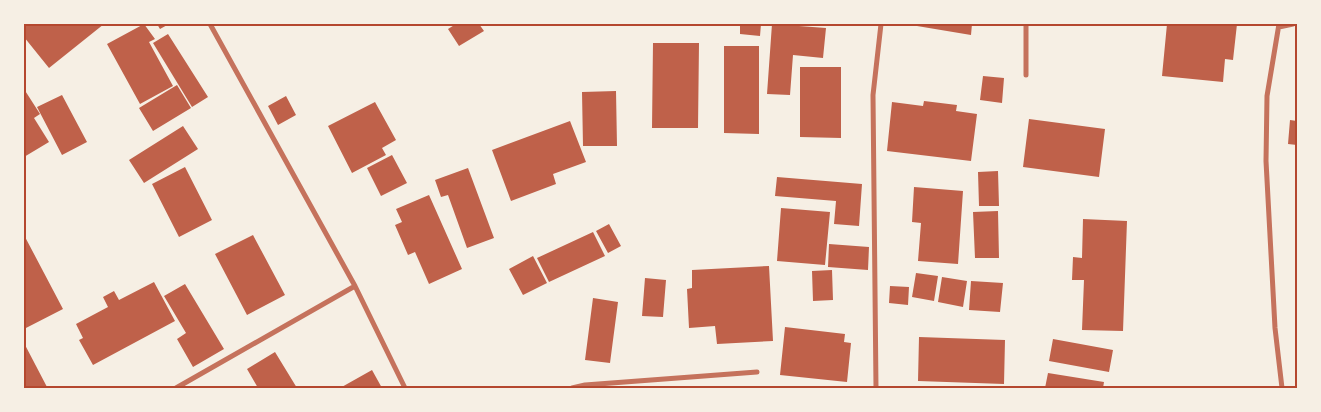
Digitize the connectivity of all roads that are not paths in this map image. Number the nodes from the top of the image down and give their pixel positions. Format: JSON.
{"nodes":[{"id":1,"x":210,"y":24,"type":"edge"},
{"id":2,"x":881,"y":24,"type":"edge"},
{"id":3,"x":1026,"y":24,"type":"edge"},
{"id":4,"x":1293,"y":24,"type":"edge"},
{"id":5,"x":1279,"y":25,"type":"edge"},
{"id":6,"x":1026,"y":75,"type":"dead end"},
{"id":7,"x":355,"y":286,"type":"junction"},
{"id":8,"x":757,"y":372,"type":"dead end"},
{"id":9,"x":176,"y":388,"type":"edge"},
{"id":10,"x":405,"y":388,"type":"edge"},
{"id":11,"x":572,"y":388,"type":"edge"},
{"id":12,"x":876,"y":388,"type":"edge"},
{"id":13,"x":1282,"y":388,"type":"edge"}],
"edges":[{"from":1,"to":7,"type":"street"},
{"from":2,"to":12,"type":"street"},
{"from":3,"to":6,"type":"street"},
{"from":4,"to":5,"type":"street"},
{"from":5,"to":13,"type":"street"},
{"from":7,"to":9,"type":"street"},
{"from":7,"to":10,"type":"street"},
{"from":8,"to":11,"type":"street"}]}
